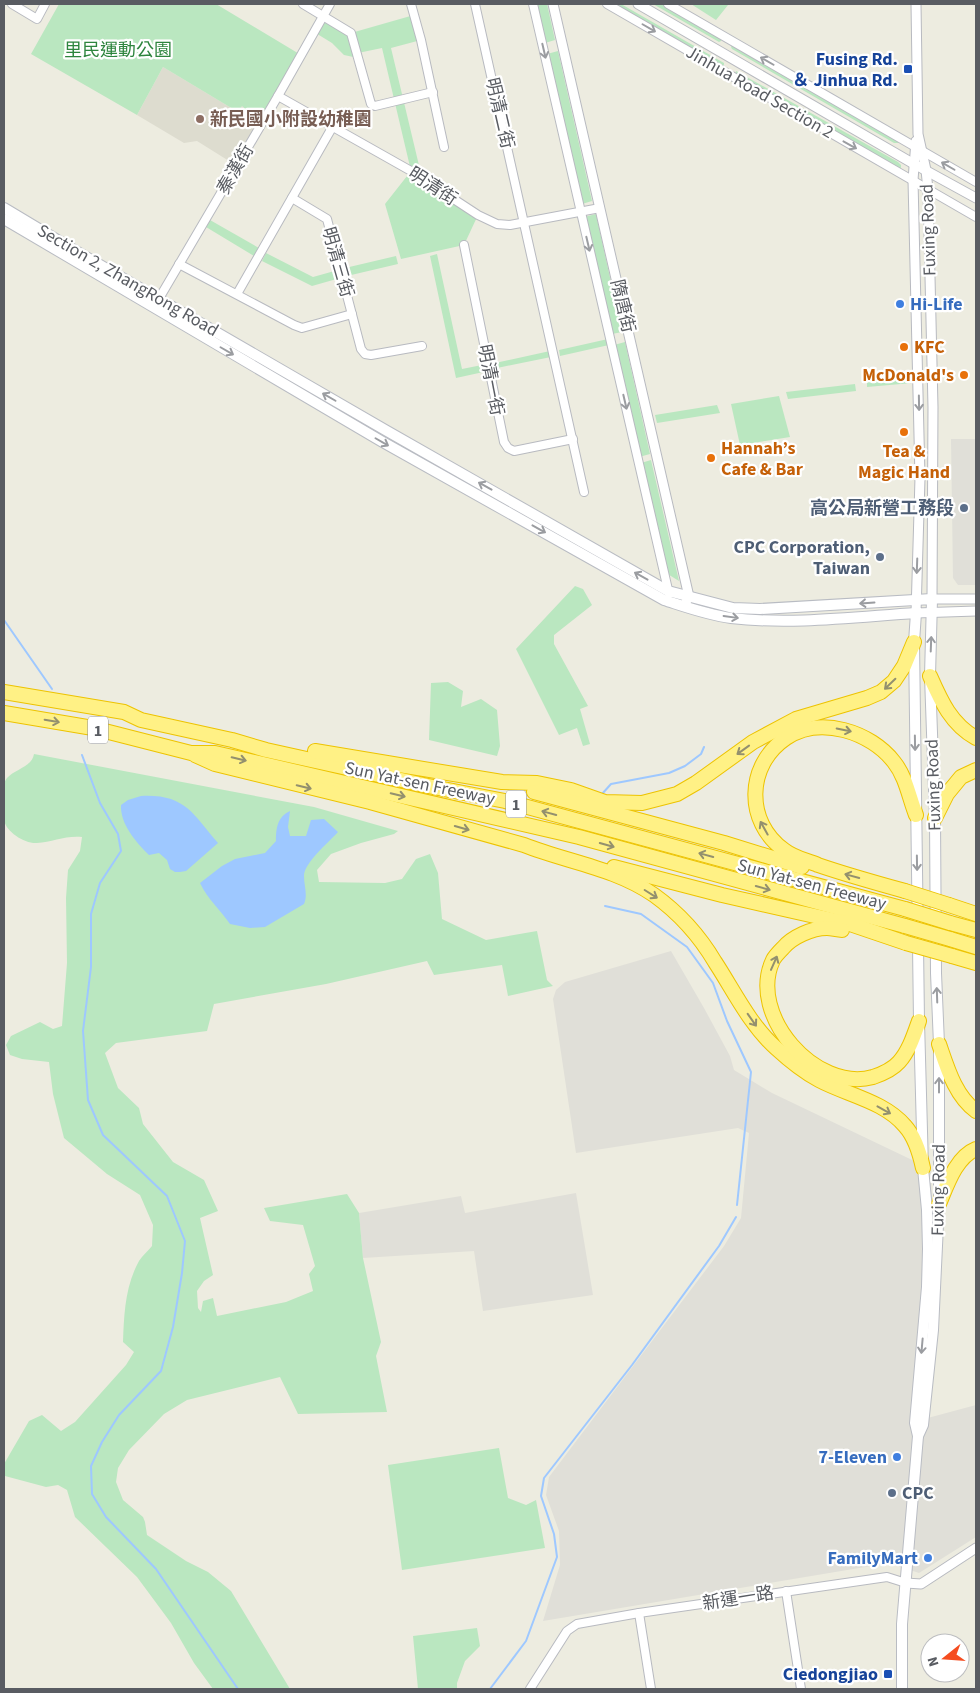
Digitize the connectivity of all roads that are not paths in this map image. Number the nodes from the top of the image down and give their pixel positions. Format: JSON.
{"nodes":[{"id":1,"x":12,"y":4,"type":"edge"},
{"id":2,"x":45,"y":4,"type":"edge"},
{"id":3,"x":303,"y":4,"type":"edge"},
{"id":4,"x":330,"y":4,"type":"edge"},
{"id":5,"x":411,"y":4,"type":"edge"},
{"id":6,"x":475,"y":4,"type":"edge"},
{"id":7,"x":533,"y":4,"type":"edge"},
{"id":8,"x":553,"y":4,"type":"edge"},
{"id":9,"x":607,"y":4,"type":"edge"},
{"id":10,"x":638,"y":4,"type":"edge"},
{"id":11,"x":668,"y":4,"type":"edge"},
{"id":12,"x":916,"y":4,"type":"edge"},
{"id":13,"x":323,"y":16,"type":"junction"},
{"id":14,"x":433,"y":92,"type":"junction"},
{"id":15,"x":278,"y":96,"type":"junction"},
{"id":16,"x":333,"y":126,"type":"junction"},
{"id":17,"x":444,"y":147,"type":"dead end"},
{"id":18,"x":918,"y":148,"type":"junction"},
{"id":19,"x":914,"y":164,"type":"junction"},
{"id":20,"x":926,"y":170,"type":"junction"},
{"id":21,"x":913,"y":180,"type":"junction"},
{"id":22,"x":976,"y":182,"type":"edge"},
{"id":23,"x":928,"y":190,"type":"junction"},
{"id":24,"x":292,"y":198,"type":"junction"},
{"id":25,"x":976,"y":198,"type":"edge"},
{"id":26,"x":4,"y":208,"type":"edge"},
{"id":27,"x":600,"y":208,"type":"junction"},
{"id":28,"x":581,"y":212,"type":"junction"},
{"id":29,"x":976,"y":217,"type":"edge"},
{"id":30,"x":4,"y":219,"type":"edge"},
{"id":31,"x":524,"y":223,"type":"junction"},
{"id":32,"x":464,"y":245,"type":"dead end"},
{"id":33,"x":179,"y":264,"type":"junction"},
{"id":34,"x":237,"y":294,"type":"junction"},
{"id":35,"x":160,"y":298,"type":"junction"},
{"id":36,"x":154,"y":308,"type":"junction"},
{"id":37,"x":352,"y":314,"type":"junction"},
{"id":38,"x":422,"y":346,"type":"dead end"},
{"id":39,"x":252,"y":352,"type":"junction"},
{"id":40,"x":245,"y":362,"type":"junction"},
{"id":41,"x":358,"y":414,"type":"junction"},
{"id":42,"x":353,"y":425,"type":"junction"},
{"id":43,"x":573,"y":439,"type":"junction"},
{"id":44,"x":584,"y":492,"type":"dead end"},
{"id":45,"x":507,"y":499,"type":"junction"},
{"id":46,"x":502,"y":508,"type":"junction"},
{"id":47,"x":587,"y":551,"type":"junction"},
{"id":48,"x":668,"y":591,"type":"junction"},
{"id":49,"x":689,"y":597,"type":"junction"},
{"id":50,"x":916,"y":599,"type":"junction"},
{"id":51,"x":932,"y":599,"type":"junction"},
{"id":52,"x":976,"y":599,"type":"edge"},
{"id":53,"x":670,"y":602,"type":"junction"},
{"id":54,"x":683,"y":608,"type":"junction"},
{"id":55,"x":932,"y":612,"type":"junction"},
{"id":56,"x":976,"y":612,"type":"edge"},
{"id":57,"x":916,"y":613,"type":"junction"},
{"id":58,"x":914,"y":642,"type":"junction"},
{"id":59,"x":930,"y":676,"type":"junction"},
{"id":60,"x":4,"y":692,"type":"edge"},
{"id":61,"x":124,"y":712,"type":"junction"},
{"id":62,"x":4,"y":713,"type":"edge"},
{"id":63,"x":976,"y":738,"type":"edge"},
{"id":64,"x":191,"y":753,"type":"junction"},
{"id":65,"x":976,"y":770,"type":"edge"},
{"id":66,"x":502,"y":782,"type":"junction"},
{"id":67,"x":916,"y":815,"type":"junction"},
{"id":68,"x":934,"y":818,"type":"junction"},
{"id":69,"x":524,"y":845,"type":"junction"},
{"id":70,"x":832,"y":871,"type":"junction"},
{"id":71,"x":975,"y":913,"type":"edge"},
{"id":72,"x":976,"y":930,"type":"edge"},
{"id":73,"x":882,"y":936,"type":"junction"},
{"id":74,"x":976,"y":947,"type":"edge"},
{"id":75,"x":976,"y":963,"type":"edge"},
{"id":76,"x":919,"y":1021,"type":"junction"},
{"id":77,"x":939,"y":1044,"type":"junction"},
{"id":78,"x":976,"y":1111,"type":"edge"},
{"id":79,"x":976,"y":1149,"type":"edge"},
{"id":80,"x":923,"y":1168,"type":"junction"},
{"id":81,"x":939,"y":1204,"type":"junction"},
{"id":82,"x":918,"y":1436,"type":"junction"},
{"id":83,"x":976,"y":1548,"type":"edge"},
{"id":84,"x":906,"y":1583,"type":"junction"},
{"id":85,"x":786,"y":1591,"type":"junction"},
{"id":86,"x":639,"y":1613,"type":"junction"},
{"id":87,"x":530,"y":1689,"type":"edge"},
{"id":88,"x":651,"y":1689,"type":"edge"},
{"id":89,"x":801,"y":1689,"type":"edge"},
{"id":90,"x":902,"y":1689,"type":"edge"}],
"edges":[{"from":1,"to":2,"type":"street"},
{"from":3,"to":13,"type":"street"},
{"from":4,"to":13,"type":"street","name":"秦漢街"},
{"from":5,"to":14,"type":"street"},
{"from":6,"to":31,"type":"street","name":"明清二街"},
{"from":7,"to":28,"type":"street","name":"隋唐街","one_way":true},
{"from":8,"to":27,"type":"street","name":"隋唐街"},
{"from":9,"to":21,"type":"street","name":"Jinhua Road Section 2","one_way":true},
{"from":10,"to":19,"type":"street","name":"Jinhua Road Section 2"},
{"from":18,"to":11,"type":"street","name":"Jinhua Road Section 2","one_way":true},
{"from":12,"to":18,"type":"street","name":"Fuxing Road"},
{"from":13,"to":14,"type":"street"},
{"from":13,"to":15,"type":"street","name":"秦漢街"},
{"from":14,"to":17,"type":"street"},
{"from":15,"to":16,"type":"street","name":"明清街"},
{"from":15,"to":33,"type":"street","name":"秦漢街"},
{"from":16,"to":24,"type":"street"},
{"from":16,"to":31,"type":"street","name":"明清街"},
{"from":18,"to":19,"type":"street","name":"Fuxing Road"},
{"from":18,"to":20,"type":"street","name":"Fuxing Road"},
{"from":22,"to":18,"type":"street","name":"Jinhua Road Section 2","one_way":true},
{"from":19,"to":20,"type":"street","name":"Jinhua Road Section 2"},
{"from":19,"to":21,"type":"street","name":"Fuxing Road"},
{"from":20,"to":23,"type":"street","name":"Fuxing Road"},
{"from":20,"to":25,"type":"street","name":"Jinhua Road Section 2"},
{"from":21,"to":23,"type":"street","name":"Jinhua Road Section 2"},
{"from":21,"to":50,"type":"street","name":"Fuxing Road","one_way":true},
{"from":23,"to":29,"type":"street","name":"Jinhua Road Section 2"},
{"from":23,"to":51,"type":"street","name":"Fuxing Road"},
{"from":24,"to":34,"type":"street"},
{"from":24,"to":37,"type":"street","name":"明清三街"},
{"from":26,"to":35,"type":"main road","name":"Section 2, ZhangRong Road"},
{"from":27,"to":28,"type":"street","name":"明清街"},
{"from":27,"to":49,"type":"street","name":"隋唐街"},
{"from":28,"to":31,"type":"street","name":"明清街"},
{"from":28,"to":48,"type":"street","name":"隋唐街","one_way":true},
{"from":30,"to":36,"type":"main road","name":"Section 2, ZhangRong Road"},
{"from":31,"to":43,"type":"street"},
{"from":32,"to":43,"type":"street","name":"明清一街"},
{"from":33,"to":34,"type":"street","name":"明清三街"},
{"from":33,"to":35,"type":"street","name":"秦漢街"},
{"from":34,"to":37,"type":"street","name":"明清三街"},
{"from":35,"to":36,"type":"street","name":"秦漢街"},
{"from":35,"to":39,"type":"main road","name":"Section 2, ZhangRong Road"},
{"from":36,"to":40,"type":"main road","name":"Section 2, ZhangRong Road","one_way":true},
{"from":37,"to":38,"type":"street","name":"明清三街"},
{"from":39,"to":40,"type":"main road"},
{"from":41,"to":39,"type":"main road","name":"Section 2, ZhangRong Road","one_way":true},
{"from":40,"to":42,"type":"main road","name":"Section 2, ZhangRong Road"},
{"from":41,"to":42,"type":"main road"},
{"from":45,"to":41,"type":"main road","name":"Section 2, ZhangRong Road","one_way":true},
{"from":42,"to":46,"type":"main road","name":"Section 2, ZhangRong Road","one_way":true},
{"from":43,"to":44,"type":"street"},
{"from":45,"to":46,"type":"main road"},
{"from":45,"to":47,"type":"main road","name":"Section 2, ZhangRong Road"},
{"from":46,"to":47,"type":"main road","name":"Section 2, ZhangRong Road","one_way":true},
{"from":48,"to":47,"type":"main road","name":"Section 2, ZhangRong Road","one_way":true},
{"from":47,"to":53,"type":"main road","name":"Section 2, ZhangRong Road"},
{"from":48,"to":49,"type":"main road","name":"Section 2, ZhangRong Road"},
{"from":48,"to":53,"type":"street","name":"隋唐街"},
{"from":50,"to":49,"type":"main road","name":"Section 2, ZhangRong Road","one_way":true},
{"from":49,"to":54,"type":"street"},
{"from":50,"to":51,"type":"main road","name":"Section 2, ZhangRong Road"},
{"from":50,"to":57,"type":"street","name":"Fuxing Road"},
{"from":51,"to":52,"type":"street"},
{"from":51,"to":55,"type":"main road","name":"Fuxing Road"},
{"from":53,"to":54,"type":"main road","name":"Section 2, ZhangRong Road"},
{"from":54,"to":57,"type":"main road","name":"Section 2, ZhangRong Road","one_way":true},
{"from":55,"to":56,"type":"street","name":"Section 2, ZhangRong Road"},
{"from":55,"to":57,"type":"street","name":"Section 2, ZhangRong Road"},
{"from":59,"to":55,"type":"main road","name":"Fuxing Road","one_way":true},
{"from":57,"to":58,"type":"main road","name":"Fuxing Road"},
{"from":58,"to":66,"type":"highway","one_way":true},
{"from":58,"to":67,"type":"main road","name":"Fuxing Road","one_way":true},
{"from":59,"to":63,"type":"highway"},
{"from":59,"to":68,"type":"main road","name":"Fuxing Road"},
{"from":60,"to":61,"type":"highway","name":"Sun Yat-sen Freeway","number":"1"},
{"from":61,"to":66,"type":"highway"},
{"from":72,"to":61,"type":"highway","name":"Sun Yat-sen Freeway","number":"1","one_way":true,"bridge":true},
{"from":62,"to":64,"type":"highway","name":"Sun Yat-sen Freeway","number":"1","one_way":true},
{"from":64,"to":69,"type":"highway","one_way":true},
{"from":64,"to":74,"type":"highway","name":"Sun Yat-sen Freeway","number":"1","one_way":true,"bridge":true},
{"from":65,"to":68,"type":"highway"},
{"from":66,"to":70,"type":"highway"},
{"from":70,"to":67,"type":"highway","one_way":true},
{"from":67,"to":76,"type":"main road","name":"Fuxing Road","one_way":true},
{"from":77,"to":68,"type":"main road","name":"Fuxing Road","one_way":true},
{"from":69,"to":73,"type":"highway"},
{"from":69,"to":80,"type":"highway","one_way":true},
{"from":71,"to":70,"type":"highway","one_way":true,"bridge":true},
{"from":73,"to":75,"type":"highway","bridge":true},
{"from":76,"to":73,"type":"highway","one_way":true},
{"from":76,"to":80,"type":"main road","name":"Fuxing Road"},
{"from":77,"to":78,"type":"highway"},
{"from":81,"to":77,"type":"main road","name":"Fuxing Road","one_way":true},
{"from":79,"to":81,"type":"highway"},
{"from":80,"to":82,"type":"main road","name":"Fuxing Road","one_way":true},
{"from":81,"to":82,"type":"main road","name":"Fuxing Road"},
{"from":82,"to":84,"type":"main road","name":"Fuxing Road"},
{"from":83,"to":84,"type":"street"},
{"from":84,"to":85,"type":"street","name":"新運一路"},
{"from":84,"to":90,"type":"main road","name":"Fuxing Road"},
{"from":85,"to":86,"type":"street","name":"新運一路"},
{"from":85,"to":89,"type":"street"},
{"from":86,"to":87,"type":"street","name":"新運一路"},
{"from":86,"to":88,"type":"street"}]}
